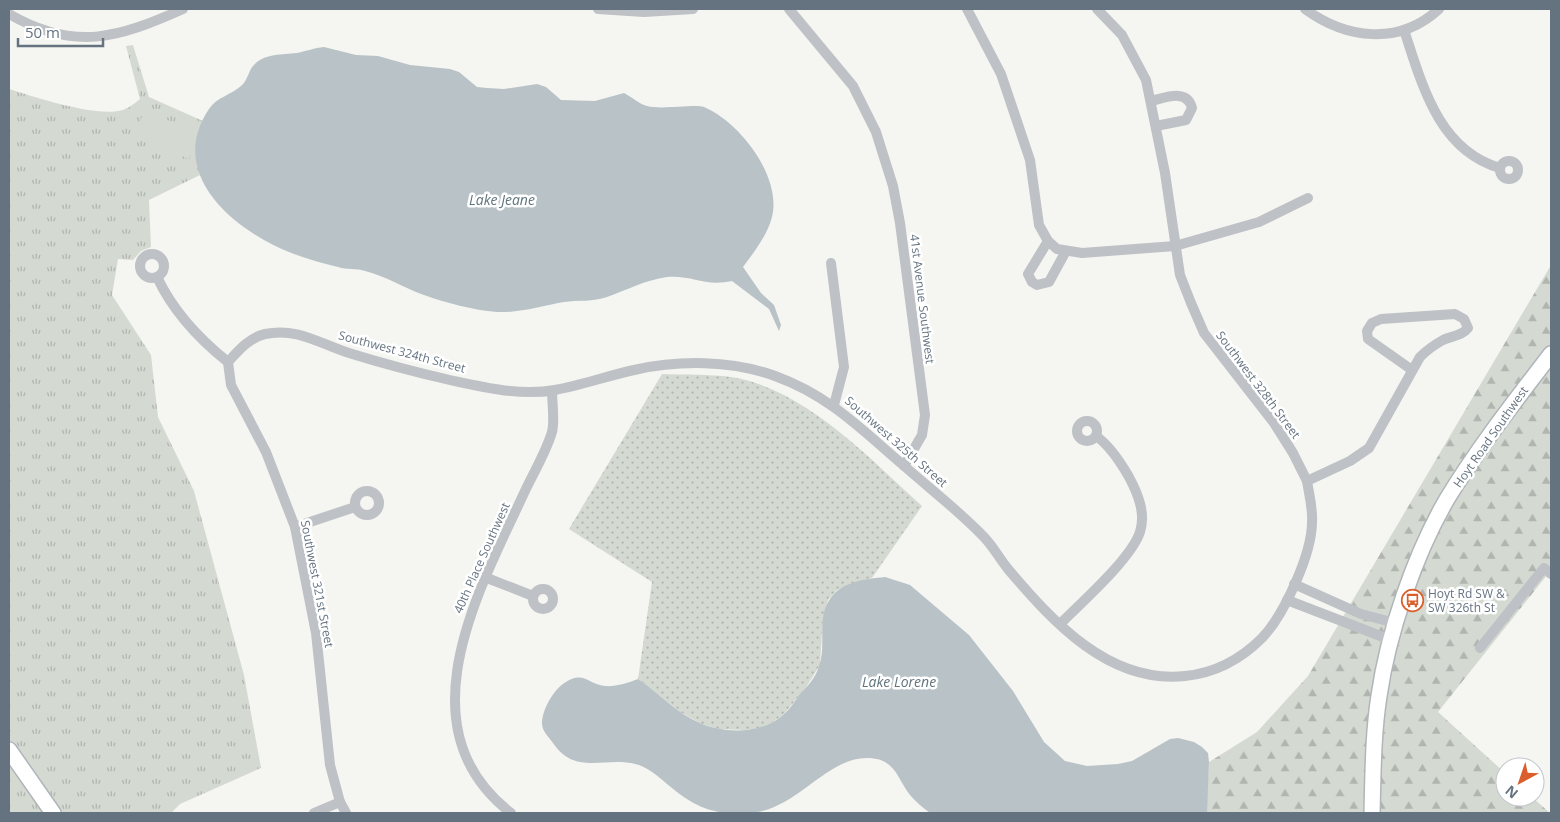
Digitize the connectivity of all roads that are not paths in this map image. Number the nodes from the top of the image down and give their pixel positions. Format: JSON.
{"nodes":[{"id":1,"x":184,"y":9,"type":"edge"},
{"id":2,"x":598,"y":9,"type":"edge"},
{"id":3,"x":693,"y":9,"type":"edge"},
{"id":4,"x":789,"y":9,"type":"edge"},
{"id":5,"x":967,"y":9,"type":"edge"},
{"id":6,"x":1305,"y":9,"type":"edge"},
{"id":7,"x":1439,"y":9,"type":"edge"},
{"id":8,"x":1103,"y":10,"type":"edge"},
{"id":9,"x":9,"y":14,"type":"edge"},
{"id":10,"x":1404,"y":30,"type":"junction"},
{"id":11,"x":1151,"y":100,"type":"junction"},
{"id":12,"x":1156,"y":126,"type":"junction"},
{"id":13,"x":1500,"y":168,"type":"dead end"},
{"id":14,"x":1308,"y":198,"type":"dead end"},
{"id":15,"x":1048,"y":241,"type":"junction"},
{"id":16,"x":1176,"y":246,"type":"junction"},
{"id":17,"x":1062,"y":250,"type":"junction"},
{"id":18,"x":831,"y":263,"type":"dead end"},
{"id":19,"x":157,"y":278,"type":"dead end"},
{"id":20,"x":1551,"y":354,"type":"edge"},
{"id":21,"x":228,"y":362,"type":"junction"},
{"id":22,"x":1412,"y":370,"type":"junction"},
{"id":23,"x":552,"y":391,"type":"junction"},
{"id":24,"x":834,"y":405,"type":"junction"},
{"id":25,"x":1096,"y":436,"type":"dead end"},
{"id":26,"x":904,"y":466,"type":"junction"},
{"id":27,"x":1307,"y":481,"type":"junction"},
{"id":28,"x":355,"y":507,"type":"dead end"},
{"id":29,"x":295,"y":526,"type":"junction"},
{"id":30,"x":1548,"y":571,"type":"edge"},
{"id":31,"x":487,"y":578,"type":"junction"},
{"id":32,"x":1294,"y":584,"type":"junction"},
{"id":33,"x":533,"y":596,"type":"dead end"},
{"id":34,"x":1287,"y":600,"type":"junction"},
{"id":35,"x":1395,"y":623,"type":"junction"},
{"id":36,"x":1060,"y":624,"type":"junction"},
{"id":37,"x":1391,"y":640,"type":"junction"},
{"id":38,"x":1480,"y":648,"type":"dead end"},
{"id":39,"x":9,"y":750,"type":"edge"},
{"id":40,"x":340,"y":802,"type":"junction"},
{"id":41,"x":53,"y":813,"type":"edge"},
{"id":42,"x":314,"y":813,"type":"edge"},
{"id":43,"x":346,"y":813,"type":"edge"},
{"id":44,"x":510,"y":813,"type":"edge"},
{"id":45,"x":1372,"y":813,"type":"edge"}],
"edges":[{"from":1,"to":9,"type":"street"},
{"from":2,"to":3,"type":"street"},
{"from":4,"to":26,"type":"street","name":"41st Avenue Southwest"},
{"from":5,"to":15,"type":"street"},
{"from":6,"to":10,"type":"street"},
{"from":7,"to":10,"type":"street"},
{"from":8,"to":11,"type":"street","name":"Southwest 328th Street"},
{"from":10,"to":13,"type":"street"},
{"from":11,"to":12,"type":"street","name":"Southwest 328th Street"},
{"from":11,"to":12,"type":"street"},
{"from":12,"to":16,"type":"street","name":"Southwest 328th Street"},
{"from":14,"to":16,"type":"street"},
{"from":15,"to":17,"type":"street"},
{"from":15,"to":17,"type":"street"},
{"from":16,"to":17,"type":"street"},
{"from":16,"to":27,"type":"street","name":"Southwest 328th Street"},
{"from":18,"to":24,"type":"street"},
{"from":19,"to":21,"type":"street"},
{"from":20,"to":35,"type":"main road","name":"Hoyt Road Southwest"},
{"from":21,"to":23,"type":"street","name":"Southwest 324th Street"},
{"from":21,"to":29,"type":"street","name":"Southwest 321st Street"},
{"from":22,"to":22,"type":"street"},
{"from":22,"to":27,"type":"street"},
{"from":23,"to":24,"type":"street","name":"Southwest 325th Street"},
{"from":23,"to":31,"type":"street","name":"40th Place Southwest"},
{"from":24,"to":26,"type":"street","name":"Southwest 325th Street"},
{"from":25,"to":36,"type":"street"},
{"from":26,"to":36,"type":"street","name":"Southwest 325th Street"},
{"from":27,"to":32,"type":"street","name":"Southwest 328th Street"},
{"from":28,"to":29,"type":"street"},
{"from":29,"to":40,"type":"street","name":"Southwest 321st Street"},
{"from":30,"to":38,"type":"street"},
{"from":31,"to":33,"type":"street"},
{"from":31,"to":44,"type":"street","name":"40th Place Southwest"},
{"from":32,"to":34,"type":"street","name":"Southwest 328th Street"},
{"from":32,"to":35,"type":"street"},
{"from":34,"to":36,"type":"street","name":"Southwest 325th Street"},
{"from":34,"to":37,"type":"street"},
{"from":35,"to":37,"type":"main road","name":"Hoyt Road Southwest"},
{"from":37,"to":45,"type":"main road","name":"Hoyt Road Southwest"},
{"from":39,"to":41,"type":"main road"},
{"from":40,"to":42,"type":"street"},
{"from":40,"to":43,"type":"street","name":"Southwest 321st Street"}]}
